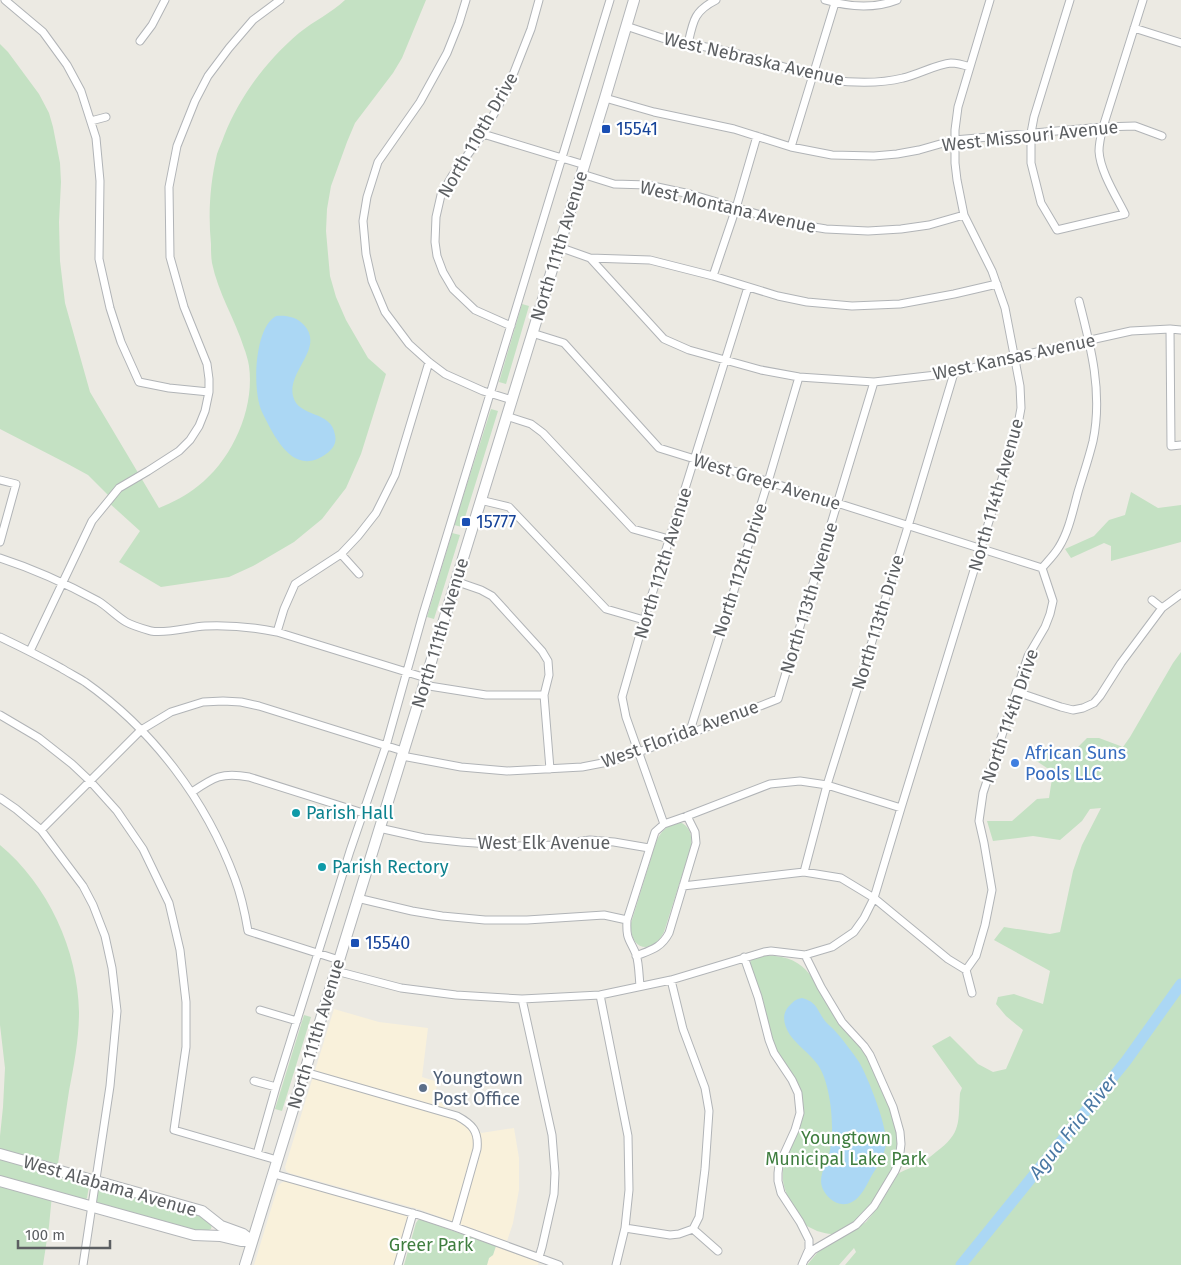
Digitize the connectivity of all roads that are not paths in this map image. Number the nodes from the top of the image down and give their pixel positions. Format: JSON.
{"nodes":[{"id":1,"x":5,"y":0,"type":"edge"},
{"id":2,"x":164,"y":0,"type":"edge"},
{"id":3,"x":280,"y":0,"type":"edge"},
{"id":4,"x":466,"y":0,"type":"edge"},
{"id":5,"x":539,"y":0,"type":"edge"},
{"id":6,"x":610,"y":0,"type":"edge"},
{"id":7,"x":634,"y":0,"type":"edge"},
{"id":8,"x":716,"y":0,"type":"edge"},
{"id":9,"x":825,"y":0,"type":"edge"},
{"id":10,"x":897,"y":0,"type":"edge"},
{"id":11,"x":990,"y":0,"type":"edge"},
{"id":12,"x":1070,"y":0,"type":"edge"},
{"id":13,"x":1143,"y":0,"type":"edge"},
{"id":14,"x":835,"y":3,"type":"junction"},
{"id":15,"x":626,"y":26,"type":"junction"},
{"id":16,"x":1134,"y":28,"type":"junction"},
{"id":17,"x":140,"y":41,"type":"dead end"},
{"id":18,"x":1181,"y":43,"type":"edge"},
{"id":19,"x":688,"y":44,"type":"junction"},
{"id":20,"x":970,"y":67,"type":"junction"},
{"id":21,"x":813,"y":75,"type":"junction"},
{"id":22,"x":605,"y":98,"type":"junction"},
{"id":23,"x":106,"y":117,"type":"dead end"},
{"id":24,"x":91,"y":121,"type":"junction"},
{"id":25,"x":1103,"y":127,"type":"junction"},
{"id":26,"x":1031,"y":133,"type":"junction"},
{"id":27,"x":483,"y":134,"type":"junction"},
{"id":28,"x":757,"y":136,"type":"junction"},
{"id":29,"x":1162,"y":136,"type":"dead end"},
{"id":30,"x":954,"y":140,"type":"junction"},
{"id":31,"x":791,"y":147,"type":"junction"},
{"id":32,"x":562,"y":158,"type":"junction"},
{"id":33,"x":583,"y":170,"type":"junction"},
{"id":34,"x":736,"y":208,"type":"junction"},
{"id":35,"x":964,"y":215,"type":"junction"},
{"id":36,"x":559,"y":247,"type":"junction"},
{"id":37,"x":590,"y":258,"type":"junction"},
{"id":38,"x":713,"y":276,"type":"junction"},
{"id":39,"x":997,"y":284,"type":"junction"},
{"id":40,"x":748,"y":287,"type":"junction"},
{"id":41,"x":1079,"y":301,"type":"dead end"},
{"id":42,"x":511,"y":326,"type":"junction"},
{"id":43,"x":1170,"y":329,"type":"junction"},
{"id":44,"x":1181,"y":330,"type":"edge"},
{"id":45,"x":532,"y":333,"type":"junction"},
{"id":46,"x":1090,"y":341,"type":"junction"},
{"id":47,"x":1014,"y":357,"type":"junction"},
{"id":48,"x":725,"y":360,"type":"junction"},
{"id":49,"x":429,"y":362,"type":"junction"},
{"id":50,"x":954,"y":373,"type":"junction"},
{"id":51,"x":799,"y":377,"type":"junction"},
{"id":52,"x":874,"y":382,"type":"junction"},
{"id":53,"x":209,"y":392,"type":"junction"},
{"id":54,"x":490,"y":393,"type":"junction"},
{"id":55,"x":512,"y":400,"type":"junction"},
{"id":56,"x":506,"y":416,"type":"junction"},
{"id":57,"x":1181,"y":445,"type":"edge"},
{"id":58,"x":695,"y":460,"type":"junction"},
{"id":59,"x":0,"y":480,"type":"edge"},
{"id":60,"x":768,"y":482,"type":"junction"},
{"id":61,"x":480,"y":500,"type":"junction"},
{"id":62,"x":837,"y":503,"type":"junction"},
{"id":63,"x":909,"y":526,"type":"junction"},
{"id":64,"x":669,"y":539,"type":"junction"},
{"id":65,"x":0,"y":542,"type":"edge"},
{"id":66,"x":981,"y":548,"type":"junction"},
{"id":67,"x":341,"y":554,"type":"junction"},
{"id":68,"x":0,"y":558,"type":"edge"},
{"id":69,"x":1042,"y":568,"type":"junction"},
{"id":70,"x":359,"y":574,"type":"dead end"},
{"id":71,"x":455,"y":581,"type":"junction"},
{"id":72,"x":62,"y":583,"type":"junction"},
{"id":73,"x":1181,"y":594,"type":"edge"},
{"id":74,"x":1152,"y":600,"type":"dead end"},
{"id":75,"x":1162,"y":608,"type":"junction"},
{"id":76,"x":644,"y":620,"type":"junction"},
{"id":77,"x":277,"y":632,"type":"junction"},
{"id":78,"x":0,"y":637,"type":"edge"},
{"id":79,"x":30,"y":651,"type":"junction"},
{"id":80,"x":407,"y":672,"type":"junction"},
{"id":81,"x":425,"y":681,"type":"junction"},
{"id":82,"x":1017,"y":692,"type":"junction"},
{"id":83,"x":544,"y":695,"type":"junction"},
{"id":84,"x":778,"y":699,"type":"joint"},
{"id":85,"x":0,"y":715,"type":"edge"},
{"id":86,"x":140,"y":730,"type":"junction"},
{"id":87,"x":688,"y":734,"type":"junction"},
{"id":88,"x":386,"y":746,"type":"junction"},
{"id":89,"x":403,"y":753,"type":"junction"},
{"id":90,"x":638,"y":753,"type":"junction"},
{"id":91,"x":550,"y":769,"type":"junction"},
{"id":92,"x":90,"y":781,"type":"junction"},
{"id":93,"x":828,"y":785,"type":"junction"},
{"id":94,"x":192,"y":792,"type":"junction"},
{"id":95,"x":0,"y":798,"type":"edge"},
{"id":96,"x":900,"y":808,"type":"junction"},
{"id":97,"x":363,"y":813,"type":"junction"},
{"id":98,"x":686,"y":816,"type":"junction"},
{"id":99,"x":664,"y":824,"type":"junction"},
{"id":100,"x":379,"y":828,"type":"junction"},
{"id":101,"x":41,"y":830,"type":"junction"},
{"id":102,"x":649,"y":848,"type":"junction"},
{"id":103,"x":804,"y":872,"type":"junction"},
{"id":104,"x":683,"y":886,"type":"junction"},
{"id":105,"x":357,"y":898,"type":"junction"},
{"id":106,"x":874,"y":898,"type":"junction"},
{"id":107,"x":627,"y":920,"type":"junction"},
{"id":108,"x":318,"y":953,"type":"junction"},
{"id":109,"x":805,"y":955,"type":"junction"},
{"id":110,"x":636,"y":956,"type":"junction"},
{"id":111,"x":744,"y":957,"type":"junction"},
{"id":112,"x":339,"y":960,"type":"junction"},
{"id":113,"x":966,"y":970,"type":"junction"},
{"id":114,"x":336,"y":971,"type":"junction"},
{"id":115,"x":671,"y":980,"type":"junction"},
{"id":116,"x":640,"y":986,"type":"junction"},
{"id":117,"x":972,"y":993,"type":"dead end"},
{"id":118,"x":600,"y":995,"type":"junction"},
{"id":119,"x":522,"y":999,"type":"junction"},
{"id":120,"x":260,"y":1010,"type":"dead end"},
{"id":121,"x":297,"y":1021,"type":"junction"},
{"id":122,"x":305,"y":1072,"type":"junction"},
{"id":123,"x":254,"y":1081,"type":"dead end"},
{"id":124,"x":276,"y":1087,"type":"junction"},
{"id":125,"x":0,"y":1154,"type":"edge"},
{"id":126,"x":257,"y":1154,"type":"junction"},
{"id":127,"x":278,"y":1160,"type":"junction"},
{"id":128,"x":274,"y":1174,"type":"junction"},
{"id":129,"x":0,"y":1181,"type":"edge"},
{"id":130,"x":95,"y":1181,"type":"junction"},
{"id":131,"x":91,"y":1206,"type":"junction"},
{"id":132,"x":412,"y":1213,"type":"junction"},
{"id":133,"x":455,"y":1226,"type":"junction"},
{"id":134,"x":625,"y":1228,"type":"junction"},
{"id":135,"x":693,"y":1229,"type":"junction"},
{"id":136,"x":252,"y":1241,"type":"junction"},
{"id":137,"x":718,"y":1251,"type":"dead end"},
{"id":138,"x":539,"y":1257,"type":"junction"},
{"id":139,"x":804,"y":1262,"type":"edge"},
{"id":140,"x":83,"y":1265,"type":"edge"},
{"id":141,"x":245,"y":1265,"type":"edge"},
{"id":142,"x":398,"y":1265,"type":"edge"},
{"id":143,"x":559,"y":1265,"type":"edge"},
{"id":144,"x":616,"y":1265,"type":"edge"}],
"edges":[{"from":1,"to":24,"type":"street"},
{"from":2,"to":17,"type":"street"},
{"from":3,"to":53,"type":"street"},
{"from":4,"to":49,"type":"street"},
{"from":5,"to":27,"type":"street","name":"North 110th Drive"},
{"from":6,"to":32,"type":"street","name":"North 111th Avenue"},
{"from":7,"to":15,"type":"street","name":"North 111th Avenue"},
{"from":8,"to":19,"type":"street"},
{"from":9,"to":14,"type":"street"},
{"from":10,"to":14,"type":"street"},
{"from":11,"to":20,"type":"street","name":"North 114th Avenue"},
{"from":12,"to":26,"type":"street"},
{"from":13,"to":16,"type":"street"},
{"from":14,"to":21,"type":"street"},
{"from":15,"to":19,"type":"street","name":"West Nebraska Avenue"},
{"from":15,"to":22,"type":"street","name":"North 111th Avenue"},
{"from":16,"to":18,"type":"street"},
{"from":16,"to":25,"type":"street"},
{"from":19,"to":21,"type":"street","name":"West Nebraska Avenue"},
{"from":20,"to":21,"type":"street","name":"West Nebraska Avenue"},
{"from":20,"to":30,"type":"street","name":"North 114th Avenue"},
{"from":21,"to":31,"type":"street"},
{"from":22,"to":28,"type":"street","name":"West Missouri Avenue"},
{"from":22,"to":33,"type":"street","name":"North 111th Avenue"},
{"from":23,"to":24,"type":"street"},
{"from":24,"to":53,"type":"street"},
{"from":25,"to":26,"type":"street","name":"West Missouri Avenue"},
{"from":25,"to":26,"type":"street"},
{"from":25,"to":29,"type":"street","name":"West Missouri Avenue"},
{"from":26,"to":30,"type":"street","name":"West Missouri Avenue"},
{"from":27,"to":32,"type":"street","name":"West Montana Avenue"},
{"from":27,"to":42,"type":"street","name":"North 110th Drive"},
{"from":28,"to":31,"type":"street","name":"West Missouri Avenue"},
{"from":28,"to":34,"type":"street"},
{"from":30,"to":31,"type":"street","name":"West Missouri Avenue"},
{"from":30,"to":35,"type":"street","name":"North 114th Avenue"},
{"from":32,"to":33,"type":"street","name":"West Montana Avenue"},
{"from":32,"to":42,"type":"street","name":"North 111th Avenue"},
{"from":33,"to":34,"type":"street","name":"West Montana Avenue"},
{"from":33,"to":36,"type":"street","name":"North 111th Avenue"},
{"from":34,"to":35,"type":"street","name":"West Montana Avenue"},
{"from":34,"to":38,"type":"street"},
{"from":35,"to":39,"type":"street","name":"North 114th Avenue"},
{"from":36,"to":37,"type":"street","name":"West Kansas Avenue"},
{"from":36,"to":45,"type":"street","name":"North 111th Avenue"},
{"from":37,"to":38,"type":"street"},
{"from":37,"to":48,"type":"street","name":"West Kansas Avenue"},
{"from":38,"to":40,"type":"street"},
{"from":39,"to":40,"type":"street"},
{"from":39,"to":47,"type":"street","name":"North 114th Avenue"},
{"from":40,"to":48,"type":"street","name":"North 112th Avenue"},
{"from":41,"to":46,"type":"street"},
{"from":42,"to":54,"type":"street","name":"North 111th Avenue"},
{"from":43,"to":44,"type":"street","name":"West Kansas Avenue"},
{"from":43,"to":46,"type":"street","name":"West Kansas Avenue"},
{"from":43,"to":57,"type":"street"},
{"from":45,"to":55,"type":"street","name":"North 111th Avenue"},
{"from":45,"to":58,"type":"street","name":"West Greer Avenue"},
{"from":46,"to":47,"type":"street","name":"West Kansas Avenue"},
{"from":46,"to":69,"type":"street"},
{"from":47,"to":50,"type":"street","name":"West Kansas Avenue"},
{"from":47,"to":66,"type":"street","name":"North 114th Avenue"},
{"from":48,"to":51,"type":"street","name":"West Kansas Avenue"},
{"from":48,"to":58,"type":"street","name":"North 112th Avenue"},
{"from":49,"to":54,"type":"street"},
{"from":49,"to":67,"type":"street"},
{"from":50,"to":52,"type":"street","name":"West Kansas Avenue"},
{"from":50,"to":63,"type":"street","name":"North 113th Drive"},
{"from":51,"to":52,"type":"street","name":"West Kansas Avenue"},
{"from":51,"to":60,"type":"street","name":"North 112th Drive"},
{"from":52,"to":62,"type":"street","name":"North 113th Avenue"},
{"from":53,"to":72,"type":"street"},
{"from":54,"to":55,"type":"street"},
{"from":54,"to":80,"type":"street","name":"North 111th Avenue"},
{"from":55,"to":56,"type":"street","name":"North 111th Avenue"},
{"from":56,"to":61,"type":"street","name":"North 111th Avenue"},
{"from":56,"to":64,"type":"street"},
{"from":58,"to":60,"type":"street","name":"West Greer Avenue"},
{"from":58,"to":64,"type":"street","name":"North 112th Avenue"},
{"from":59,"to":65,"type":"street"},
{"from":60,"to":62,"type":"street","name":"West Greer Avenue"},
{"from":60,"to":87,"type":"street","name":"North 112th Drive"},
{"from":61,"to":71,"type":"street","name":"North 111th Avenue"},
{"from":61,"to":76,"type":"street"},
{"from":62,"to":63,"type":"street","name":"West Greer Avenue"},
{"from":62,"to":84,"type":"street","name":"North 113th Avenue"},
{"from":63,"to":66,"type":"street","name":"West Greer Avenue"},
{"from":63,"to":93,"type":"street","name":"North 113th Drive"},
{"from":64,"to":76,"type":"street","name":"North 112th Avenue"},
{"from":66,"to":69,"type":"street","name":"West Greer Avenue"},
{"from":66,"to":96,"type":"street","name":"North 114th Avenue"},
{"from":67,"to":70,"type":"street"},
{"from":67,"to":77,"type":"street"},
{"from":68,"to":72,"type":"street"},
{"from":69,"to":82,"type":"street","name":"North 114th Drive"},
{"from":71,"to":81,"type":"street","name":"North 111th Avenue"},
{"from":71,"to":83,"type":"street"},
{"from":72,"to":77,"type":"street"},
{"from":72,"to":79,"type":"street"},
{"from":73,"to":75,"type":"street"},
{"from":74,"to":75,"type":"street"},
{"from":75,"to":82,"type":"street"},
{"from":76,"to":90,"type":"street","name":"North 112th Avenue"},
{"from":77,"to":80,"type":"street"},
{"from":78,"to":79,"type":"street"},
{"from":79,"to":86,"type":"street"},
{"from":80,"to":81,"type":"street"},
{"from":80,"to":88,"type":"street","name":"North 111th Avenue"},
{"from":81,"to":83,"type":"street"},
{"from":81,"to":89,"type":"street","name":"North 111th Avenue"},
{"from":82,"to":113,"type":"street","name":"North 114th Drive"},
{"from":83,"to":91,"type":"street"},
{"from":84,"to":87,"type":"street","name":"West Florida Avenue"},
{"from":85,"to":92,"type":"street"},
{"from":86,"to":88,"type":"street","name":"West Florida Avenue"},
{"from":86,"to":92,"type":"street","name":"West Florida Avenue"},
{"from":86,"to":94,"type":"street"},
{"from":87,"to":90,"type":"street","name":"West Florida Avenue"},
{"from":88,"to":89,"type":"street","name":"West Florida Avenue"},
{"from":88,"to":97,"type":"street","name":"North 111th Avenue"},
{"from":89,"to":91,"type":"street","name":"West Florida Avenue"},
{"from":89,"to":100,"type":"street","name":"North 111th Avenue"},
{"from":90,"to":91,"type":"street","name":"West Florida Avenue"},
{"from":90,"to":99,"type":"street","name":"North 112th Avenue"},
{"from":92,"to":101,"type":"street","name":"West Florida Avenue"},
{"from":92,"to":126,"type":"street"},
{"from":93,"to":96,"type":"street"},
{"from":93,"to":98,"type":"street"},
{"from":93,"to":103,"type":"street","name":"North 113th Drive"},
{"from":94,"to":97,"type":"street"},
{"from":94,"to":108,"type":"street"},
{"from":95,"to":101,"type":"street"},
{"from":96,"to":106,"type":"street","name":"North 114th Avenue"},
{"from":97,"to":108,"type":"street","name":"North 111th Avenue"},
{"from":98,"to":99,"type":"street"},
{"from":98,"to":104,"type":"street"},
{"from":99,"to":102,"type":"street"},
{"from":100,"to":102,"type":"street","name":"West Elk Avenue"},
{"from":100,"to":105,"type":"street","name":"North 111th Avenue"},
{"from":101,"to":130,"type":"street"},
{"from":102,"to":107,"type":"street"},
{"from":103,"to":104,"type":"street"},
{"from":103,"to":106,"type":"street"},
{"from":104,"to":110,"type":"street"},
{"from":105,"to":107,"type":"street"},
{"from":105,"to":112,"type":"street","name":"North 111th Avenue"},
{"from":106,"to":109,"type":"street","name":"North 114th Avenue"},
{"from":106,"to":113,"type":"street"},
{"from":107,"to":110,"type":"street"},
{"from":108,"to":112,"type":"street"},
{"from":108,"to":121,"type":"street","name":"North 111th Avenue"},
{"from":109,"to":111,"type":"street"},
{"from":109,"to":139,"type":"street"},
{"from":110,"to":116,"type":"street"},
{"from":111,"to":115,"type":"street"},
{"from":111,"to":139,"type":"street"},
{"from":112,"to":114,"type":"street","name":"North 111th Avenue"},
{"from":113,"to":117,"type":"street"},
{"from":114,"to":119,"type":"street"},
{"from":114,"to":122,"type":"street","name":"North 111th Avenue"},
{"from":115,"to":116,"type":"street"},
{"from":115,"to":135,"type":"street"},
{"from":116,"to":118,"type":"street"},
{"from":118,"to":119,"type":"street"},
{"from":118,"to":134,"type":"street"},
{"from":119,"to":138,"type":"street"},
{"from":120,"to":121,"type":"street","name":"North 111th Avenue"},
{"from":121,"to":124,"type":"street","name":"North 111th Avenue"},
{"from":122,"to":127,"type":"street","name":"North 111th Avenue"},
{"from":122,"to":133,"type":"street"},
{"from":123,"to":124,"type":"street","name":"North 111th Avenue"},
{"from":124,"to":126,"type":"street","name":"North 111th Avenue"},
{"from":125,"to":130,"type":"street","name":"West Alabama Avenue"},
{"from":126,"to":127,"type":"street"},
{"from":127,"to":128,"type":"street","name":"North 111th Avenue"},
{"from":128,"to":132,"type":"street"},
{"from":128,"to":136,"type":"street","name":"North 111th Avenue"},
{"from":129,"to":131,"type":"street","name":"West Alabama Avenue"},
{"from":130,"to":131,"type":"street"},
{"from":130,"to":136,"type":"street","name":"West Alabama Avenue"},
{"from":131,"to":136,"type":"street","name":"West Alabama Avenue"},
{"from":131,"to":140,"type":"street"},
{"from":132,"to":133,"type":"street"},
{"from":132,"to":142,"type":"street"},
{"from":133,"to":138,"type":"street"},
{"from":134,"to":135,"type":"street"},
{"from":134,"to":144,"type":"street"},
{"from":135,"to":137,"type":"street"},
{"from":136,"to":141,"type":"street","name":"North 111th Avenue"},
{"from":138,"to":143,"type":"street"}]}
